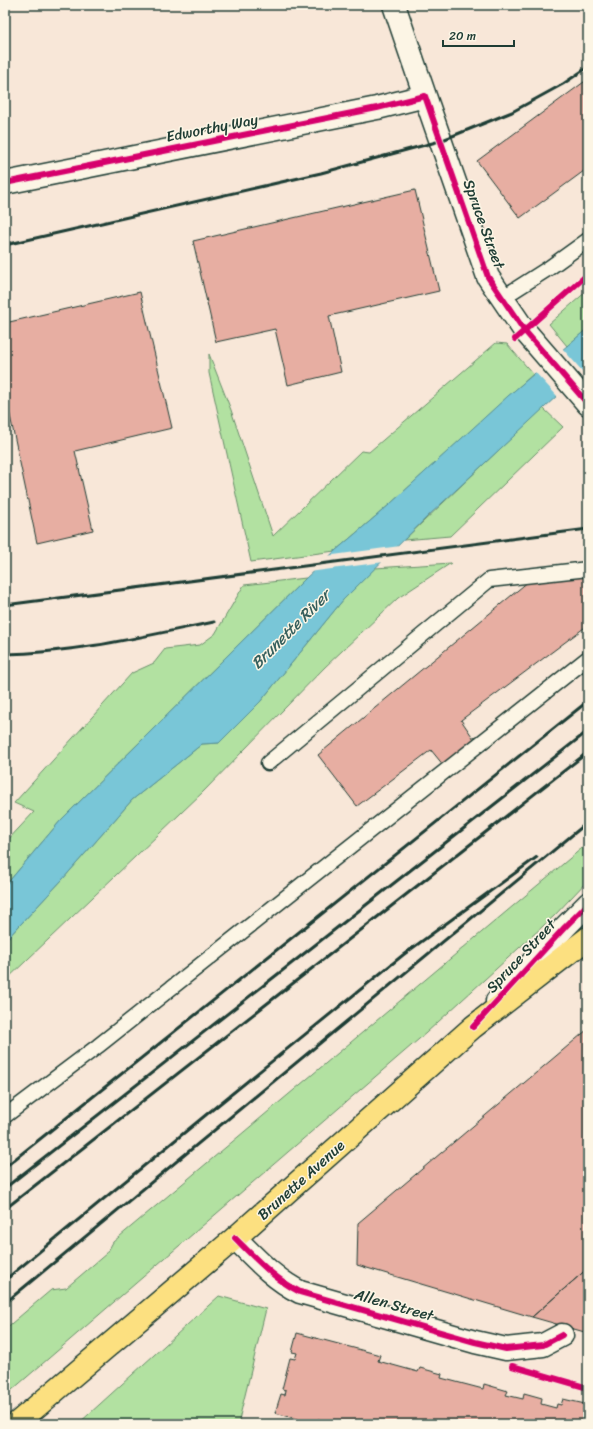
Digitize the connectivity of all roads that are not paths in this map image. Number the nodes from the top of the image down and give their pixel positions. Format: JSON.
{"nodes":[{"id":1,"x":394,"y":5,"type":"edge"},
{"id":2,"x":424,"y":96,"type":"junction"},
{"id":3,"x":5,"y":183,"type":"edge"},
{"id":4,"x":588,"y":240,"type":"edge"},
{"id":5,"x":502,"y":298,"type":"junction"},
{"id":6,"x":583,"y":398,"type":"edge"},
{"id":7,"x":588,"y":569,"type":"edge"},
{"id":8,"x":588,"y":658,"type":"edge"},
{"id":9,"x":268,"y":763,"type":"dead end"},
{"id":10,"x":588,"y":904,"type":"edge"},
{"id":11,"x":588,"y":938,"type":"edge"},
{"id":12,"x":473,"y":1027,"type":"junction"},
{"id":13,"x":5,"y":1116,"type":"edge"},
{"id":14,"x":235,"y":1238,"type":"junction"},
{"id":15,"x":562,"y":1335,"type":"dead end"},
{"id":16,"x":16,"y":1424,"type":"edge"}],
"edges":[{"from":1,"to":2,"type":"street","name":"Spruce Street"},
{"from":2,"to":3,"type":"street","name":"Edworthy Way"},
{"from":2,"to":5,"type":"street","name":"Spruce Street"},
{"from":4,"to":5,"type":"lane"},
{"from":5,"to":6,"type":"street","name":"Spruce Street"},
{"from":7,"to":9,"type":"lane"},
{"from":8,"to":13,"type":"lane"},
{"from":10,"to":12,"type":"street","name":"Spruce Street"},
{"from":11,"to":12,"type":"main road","name":"Brunette Avenue"},
{"from":12,"to":14,"type":"main road","name":"Brunette Avenue"},
{"from":14,"to":15,"type":"street","name":"Allen Street"},
{"from":14,"to":16,"type":"main road","name":"Brunette Avenue"}]}
